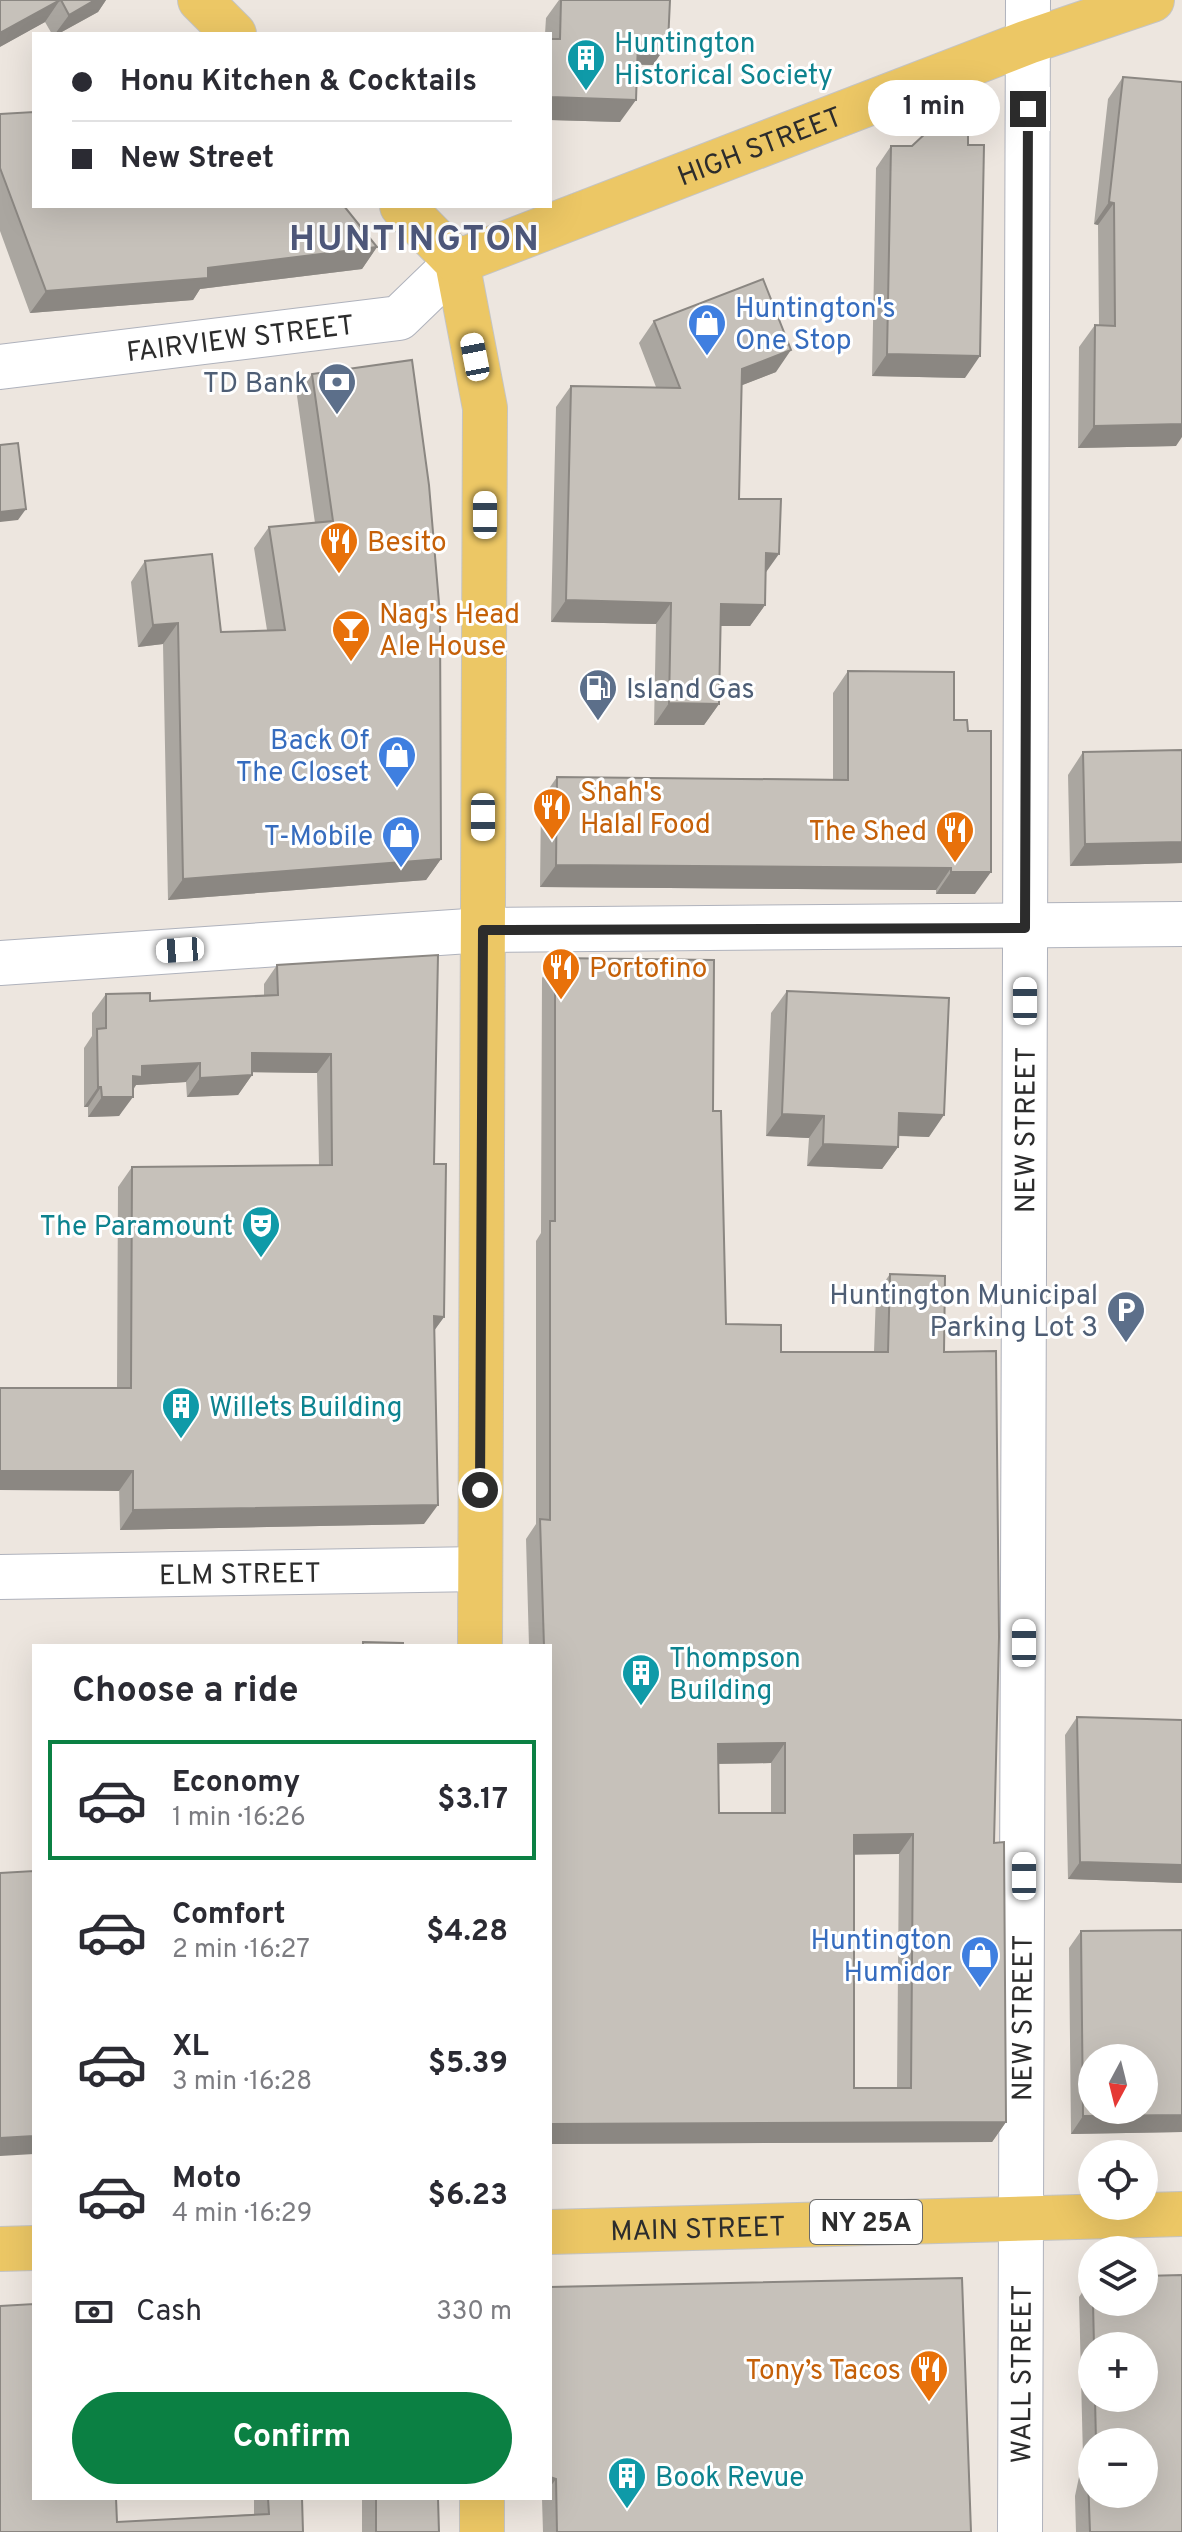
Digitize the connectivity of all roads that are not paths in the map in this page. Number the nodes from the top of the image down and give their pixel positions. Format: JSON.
{"nodes":[{"id":1,"x":200,"y":0,"type":"edge"},
{"id":2,"x":1152,"y":0,"type":"edge"},
{"id":3,"x":1028,"y":21,"type":"edge"},
{"id":4,"x":232,"y":32,"type":"edge"},
{"id":5,"x":404,"y":208,"type":"edge"},
{"id":6,"x":457,"y":262,"type":"junction"},
{"id":7,"x":0,"y":367,"type":"edge"},
{"id":8,"x":1182,"y":924,"type":"edge"},
{"id":9,"x":1025,"y":928,"type":"junction"},
{"id":10,"x":483,"y":930,"type":"junction"},
{"id":11,"x":0,"y":963,"type":"edge"},
{"id":12,"x":480,"y":1569,"type":"junction"},
{"id":13,"x":0,"y":1577,"type":"edge"},
{"id":14,"x":480,"y":1644,"type":"edge"},
{"id":15,"x":1182,"y":2214,"type":"edge"},
{"id":16,"x":1021,"y":2217,"type":"junction"},
{"id":17,"x":552,"y":2232,"type":"edge"},
{"id":18,"x":32,"y":2248,"type":"edge"},
{"id":19,"x":0,"y":2249,"type":"edge"},
{"id":20,"x":482,"y":2500,"type":"edge"},
{"id":21,"x":482,"y":2532,"type":"edge"},
{"id":22,"x":1020,"y":2532,"type":"edge"}],
"edges":[{"from":1,"to":4,"type":"main road"},
{"from":2,"to":3,"type":"main road","name":"HIGH STREET"},
{"from":3,"to":6,"type":"main road","name":"HIGH STREET"},
{"from":3,"to":9,"type":"street","name":"NEW STREET"},
{"from":5,"to":6,"type":"main road"},
{"from":6,"to":7,"type":"street","name":"FAIRVIEW STREET"},
{"from":6,"to":10,"type":"main road"},
{"from":8,"to":9,"type":"street"},
{"from":9,"to":10,"type":"street"},
{"from":9,"to":16,"type":"street","name":"NEW STREET"},
{"from":10,"to":11,"type":"street"},
{"from":10,"to":12,"type":"main road"},
{"from":12,"to":13,"type":"street","name":"ELM STREET"},
{"from":12,"to":14,"type":"main road"},
{"from":15,"to":16,"type":"main road","name":"MAIN STREET","number":"NY 25A"},
{"from":16,"to":17,"type":"main road","name":"MAIN STREET","number":"NY 25A"},
{"from":16,"to":22,"type":"street","name":"WALL STREET"},
{"from":18,"to":19,"type":"main road"},
{"from":20,"to":21,"type":"main road"}]}
